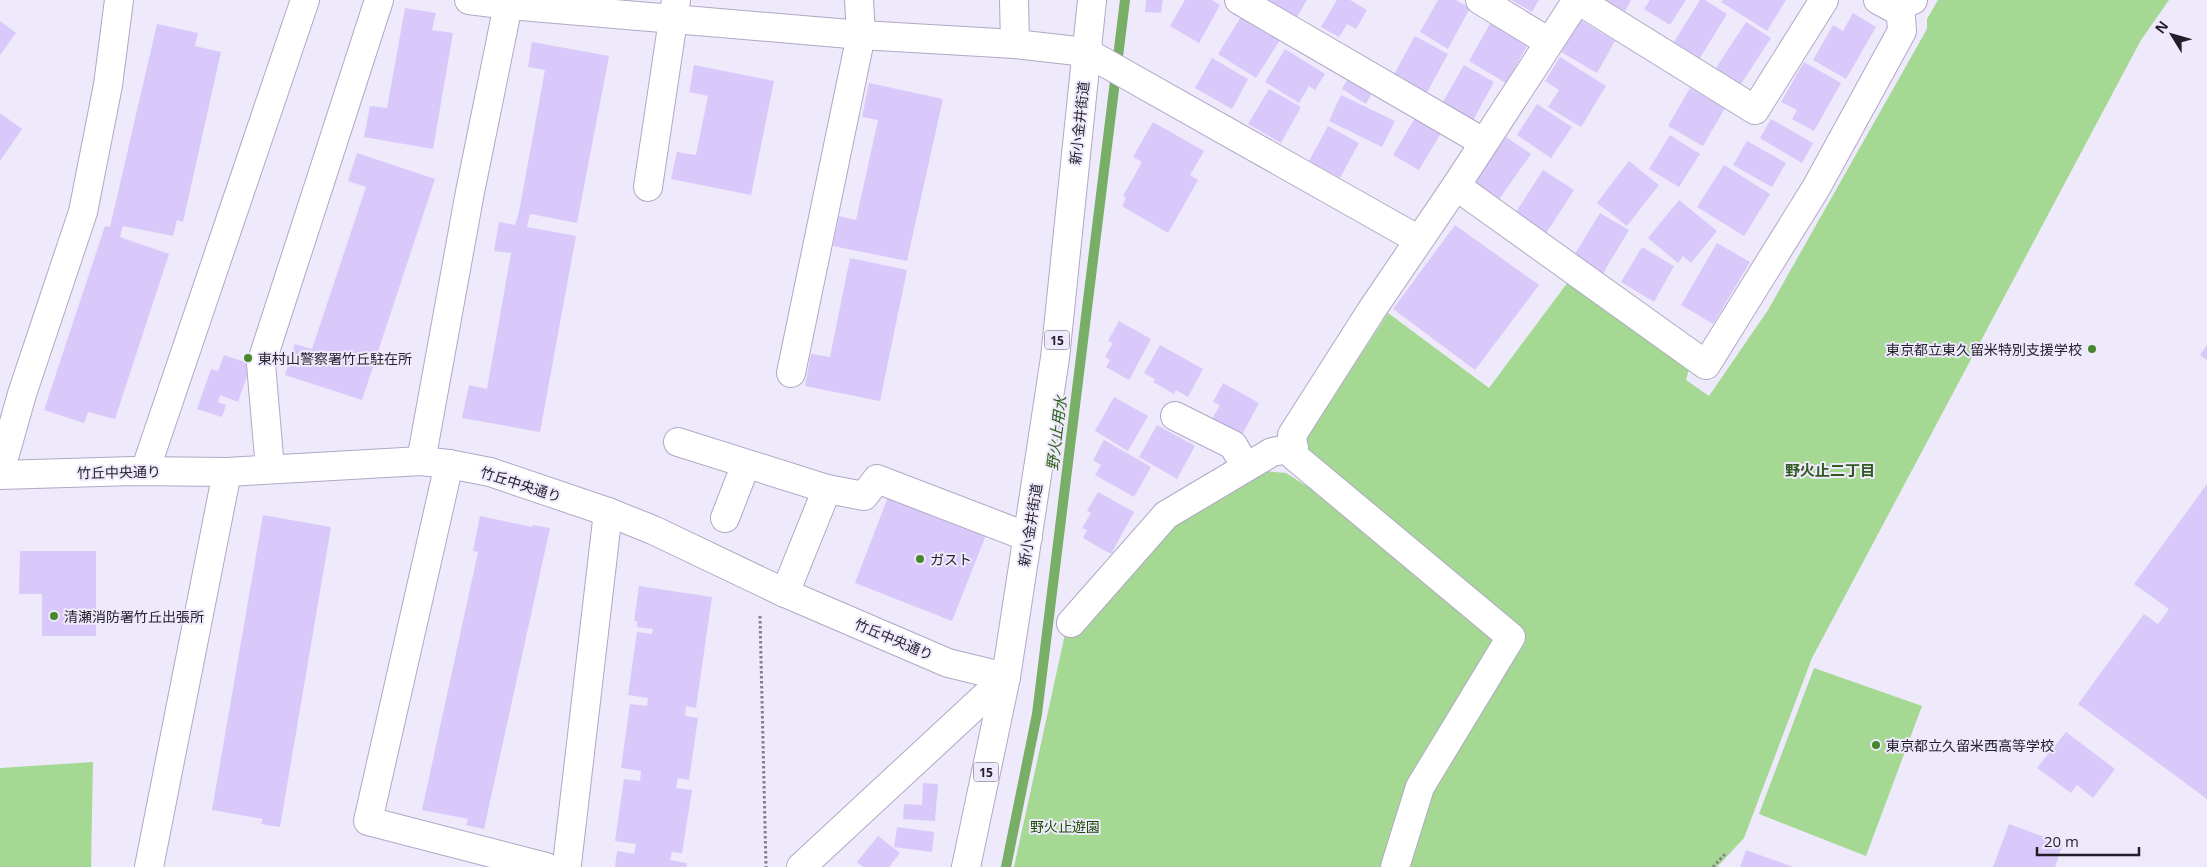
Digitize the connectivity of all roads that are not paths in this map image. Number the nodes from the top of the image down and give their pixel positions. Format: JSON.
{"nodes":[{"id":1,"x":119,"y":0,"type":"edge"},
{"id":2,"x":305,"y":0,"type":"edge"},
{"id":3,"x":379,"y":0,"type":"edge"},
{"id":4,"x":469,"y":0,"type":"edge"},
{"id":5,"x":859,"y":0,"type":"edge"},
{"id":6,"x":1014,"y":0,"type":"edge"},
{"id":7,"x":1092,"y":0,"type":"edge"},
{"id":8,"x":1239,"y":0,"type":"edge"},
{"id":9,"x":1480,"y":0,"type":"edge"},
{"id":10,"x":1577,"y":0,"type":"edge"},
{"id":11,"x":1824,"y":0,"type":"edge"},
{"id":12,"x":1897,"y":2,"type":"edge"},
{"id":13,"x":509,"y":3,"type":"edge"},
{"id":14,"x":675,"y":10,"type":"edge"},
{"id":15,"x":861,"y":35,"type":"junction"},
{"id":16,"x":1549,"y":42,"type":"junction"},
{"id":17,"x":1015,"y":44,"type":"junction"},
{"id":18,"x":1108,"y":65,"type":"junction"},
{"id":19,"x":1483,"y":142,"type":"junction"},
{"id":20,"x":1456,"y":186,"type":"junction"},
{"id":21,"x":648,"y":187,"type":"dead end"},
{"id":22,"x":1419,"y":240,"type":"junction"},
{"id":23,"x":791,"y":373,"type":"dead end"},
{"id":24,"x":1176,"y":416,"type":"dead end"},
{"id":25,"x":678,"y":442,"type":"dead end"},
{"id":26,"x":1294,"y":448,"type":"junction"},
{"id":27,"x":421,"y":461,"type":"junction"},
{"id":28,"x":449,"y":464,"type":"junction"},
{"id":29,"x":746,"y":464,"type":"junction"},
{"id":30,"x":1246,"y":467,"type":"junction"},
{"id":31,"x":270,"y":469,"type":"junction"},
{"id":32,"x":145,"y":471,"type":"junction"},
{"id":33,"x":227,"y":472,"type":"junction"},
{"id":34,"x":0,"y":473,"type":"edge"},
{"id":35,"x":827,"y":489,"type":"junction"},
{"id":36,"x":608,"y":512,"type":"junction"},
{"id":37,"x":725,"y":518,"type":"dead end"},
{"id":38,"x":1028,"y":537,"type":"junction"},
{"id":39,"x":785,"y":593,"type":"junction"},
{"id":40,"x":1071,"y":623,"type":"dead end"},
{"id":41,"x":1006,"y":677,"type":"junction"},
{"id":42,"x":149,"y":867,"type":"edge"},
{"id":43,"x":546,"y":867,"type":"edge"},
{"id":44,"x":563,"y":867,"type":"edge"},
{"id":45,"x":801,"y":867,"type":"edge"},
{"id":46,"x":966,"y":867,"type":"edge"},
{"id":47,"x":1396,"y":867,"type":"edge"}],
"edges":[{"from":1,"to":34,"type":"street"},
{"from":2,"to":32,"type":"street"},
{"from":3,"to":31,"type":"street"},
{"from":4,"to":13,"type":"street"},
{"from":5,"to":15,"type":"street"},
{"from":6,"to":17,"type":"street"},
{"from":7,"to":18,"type":"street","name":"新小金井街道","number":"15"},
{"from":8,"to":19,"type":"street"},
{"from":9,"to":16,"type":"street"},
{"from":10,"to":11,"type":"street"},
{"from":10,"to":16,"type":"street"},
{"from":12,"to":20,"type":"street"},
{"from":13,"to":14,"type":"street"},
{"from":13,"to":27,"type":"street"},
{"from":14,"to":15,"type":"street"},
{"from":14,"to":21,"type":"street"},
{"from":15,"to":17,"type":"street"},
{"from":15,"to":23,"type":"street"},
{"from":16,"to":19,"type":"street"},
{"from":17,"to":18,"type":"street"},
{"from":18,"to":22,"type":"street"},
{"from":18,"to":38,"type":"street","name":"新小金井街道","number":"15"},
{"from":19,"to":20,"type":"street"},
{"from":20,"to":22,"type":"street"},
{"from":22,"to":26,"type":"street"},
{"from":24,"to":30,"type":"street"},
{"from":25,"to":29,"type":"street"},
{"from":26,"to":30,"type":"street"},
{"from":26,"to":47,"type":"street"},
{"from":27,"to":28,"type":"street","name":"竹丘中央通り"},
{"from":27,"to":31,"type":"street","name":"竹丘中央通り"},
{"from":28,"to":36,"type":"street","name":"竹丘中央通り"},
{"from":28,"to":43,"type":"street"},
{"from":29,"to":35,"type":"street"},
{"from":29,"to":37,"type":"street"},
{"from":30,"to":40,"type":"street"},
{"from":31,"to":33,"type":"street","name":"竹丘中央通り"},
{"from":32,"to":33,"type":"street","name":"竹丘中央通り"},
{"from":32,"to":34,"type":"street","name":"竹丘中央通り"},
{"from":33,"to":42,"type":"street"},
{"from":35,"to":38,"type":"street"},
{"from":35,"to":39,"type":"street"},
{"from":36,"to":39,"type":"street","name":"竹丘中央通り"},
{"from":36,"to":44,"type":"street"},
{"from":38,"to":41,"type":"street","name":"新小金井街道","number":"15"},
{"from":39,"to":41,"type":"street","name":"竹丘中央通り"},
{"from":41,"to":45,"type":"street"},
{"from":41,"to":46,"type":"street","name":"新小金井街道","number":"15"}]}
